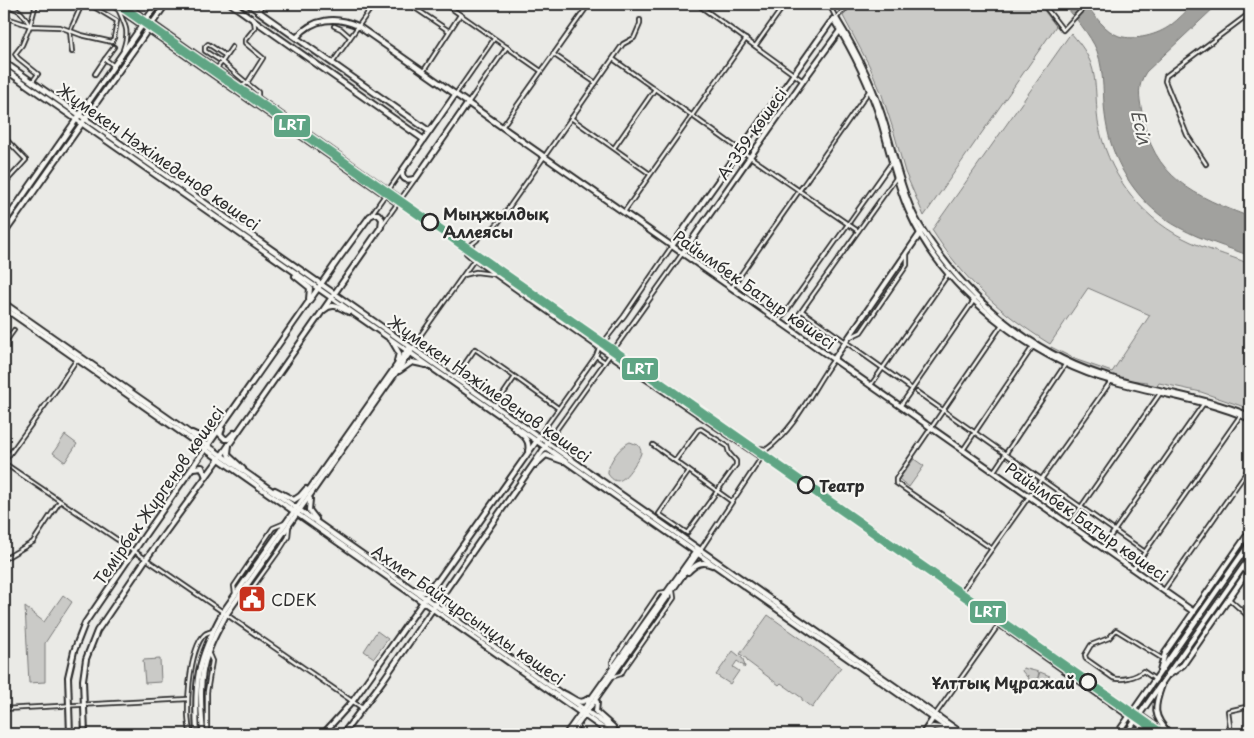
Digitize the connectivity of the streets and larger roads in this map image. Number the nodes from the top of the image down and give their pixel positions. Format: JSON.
{"nodes":[{"id":1,"x":36,"y":4,"type":"edge"},
{"id":2,"x":82,"y":4,"type":"edge"},
{"id":3,"x":89,"y":4,"type":"edge"},
{"id":4,"x":110,"y":4,"type":"edge"},
{"id":5,"x":126,"y":4,"type":"edge"},
{"id":6,"x":133,"y":4,"type":"edge"},
{"id":7,"x":157,"y":4,"type":"edge"},
{"id":8,"x":167,"y":4,"type":"edge"},
{"id":9,"x":230,"y":4,"type":"edge"},
{"id":10,"x":248,"y":4,"type":"edge"},
{"id":11,"x":264,"y":4,"type":"edge"},
{"id":12,"x":374,"y":4,"type":"edge"},
{"id":13,"x":409,"y":4,"type":"edge"},
{"id":14,"x":446,"y":4,"type":"edge"},
{"id":15,"x":589,"y":4,"type":"edge"},
{"id":16,"x":697,"y":4,"type":"edge"},
{"id":17,"x":785,"y":4,"type":"edge"},
{"id":18,"x":829,"y":4,"type":"edge"},
{"id":19,"x":850,"y":4,"type":"edge"},
{"id":20,"x":1043,"y":4,"type":"edge"},
{"id":21,"x":1087,"y":4,"type":"edge"},
{"id":22,"x":4,"y":5,"type":"edge"},
{"id":23,"x":451,"y":5,"type":"edge"},
{"id":24,"x":132,"y":8,"type":"junction"},
{"id":25,"x":118,"y":9,"type":"junction"},
{"id":26,"x":258,"y":11,"type":"junction"},
{"id":27,"x":1250,"y":13,"type":"edge"},
{"id":28,"x":460,"y":14,"type":"junction"},
{"id":29,"x":4,"y":18,"type":"edge"},
{"id":30,"x":130,"y":18,"type":"junction"},
{"id":31,"x":146,"y":18,"type":"junction"},
{"id":32,"x":834,"y":19,"type":"junction"},
{"id":33,"x":254,"y":20,"type":"junction"},
{"id":34,"x":640,"y":20,"type":"dead end"},
{"id":35,"x":153,"y":23,"type":"junction"},
{"id":36,"x":30,"y":26,"type":"junction"},
{"id":37,"x":141,"y":26,"type":"junction"},
{"id":38,"x":334,"y":26,"type":"dead end"},
{"id":39,"x":358,"y":26,"type":"junction"},
{"id":40,"x":841,"y":30,"type":"junction"},
{"id":41,"x":70,"y":31,"type":"junction"},
{"id":42,"x":147,"y":31,"type":"junction"},
{"id":43,"x":449,"y":31,"type":"junction"},
{"id":44,"x":297,"y":37,"type":"junction"},
{"id":45,"x":350,"y":37,"type":"junction"},
{"id":46,"x":494,"y":38,"type":"junction"},
{"id":47,"x":746,"y":39,"type":"junction"},
{"id":48,"x":756,"y":45,"type":"junction"},
{"id":49,"x":114,"y":47,"type":"dead end"},
{"id":50,"x":232,"y":47,"type":"dead end"},
{"id":51,"x":507,"y":47,"type":"junction"},
{"id":52,"x":72,"y":52,"type":"dead end"},
{"id":53,"x":122,"y":54,"type":"junction"},
{"id":54,"x":553,"y":54,"type":"junction"},
{"id":55,"x":226,"y":56,"type":"junction"},
{"id":56,"x":613,"y":59,"type":"junction"},
{"id":57,"x":105,"y":60,"type":"junction"},
{"id":58,"x":4,"y":62,"type":"edge"},
{"id":59,"x":222,"y":62,"type":"junction"},
{"id":60,"x":333,"y":62,"type":"junction"},
{"id":61,"x":114,"y":66,"type":"junction"},
{"id":62,"x":217,"y":68,"type":"junction"},
{"id":63,"x":4,"y":69,"type":"edge"},
{"id":64,"x":541,"y":71,"type":"junction"},
{"id":65,"x":423,"y":72,"type":"junction"},
{"id":66,"x":794,"y":73,"type":"junction"},
{"id":67,"x":95,"y":74,"type":"dead end"},
{"id":68,"x":804,"y":81,"type":"junction"},
{"id":69,"x":32,"y":82,"type":"junction"},
{"id":70,"x":596,"y":82,"type":"junction"},
{"id":71,"x":247,"y":83,"type":"junction"},
{"id":72,"x":242,"y":85,"type":"junction"},
{"id":73,"x":656,"y":89,"type":"junction"},
{"id":74,"x":871,"y":89,"type":"junction"},
{"id":75,"x":234,"y":90,"type":"junction"},
{"id":76,"x":455,"y":95,"type":"junction"},
{"id":77,"x":258,"y":97,"type":"junction"},
{"id":78,"x":468,"y":103,"type":"junction"},
{"id":79,"x":692,"y":115,"type":"junction"},
{"id":80,"x":77,"y":117,"type":"junction"},
{"id":81,"x":571,"y":118,"type":"junction"},
{"id":82,"x":83,"y":121,"type":"junction"},
{"id":83,"x":415,"y":121,"type":"junction"},
{"id":84,"x":502,"y":127,"type":"junction"},
{"id":85,"x":411,"y":130,"type":"junction"},
{"id":86,"x":429,"y":131,"type":"junction"},
{"id":87,"x":4,"y":137,"type":"edge"},
{"id":88,"x":423,"y":139,"type":"junction"},
{"id":89,"x":614,"y":148,"type":"junction"},
{"id":90,"x":740,"y":150,"type":"junction"},
{"id":91,"x":546,"y":156,"type":"junction"},
{"id":92,"x":750,"y":156,"type":"junction"},
{"id":93,"x":893,"y":160,"type":"junction"},
{"id":94,"x":1206,"y":164,"type":"dead end"},
{"id":95,"x":402,"y":171,"type":"junction"},
{"id":96,"x":650,"y":174,"type":"junction"},
{"id":97,"x":897,"y":176,"type":"junction"},
{"id":98,"x":416,"y":178,"type":"junction"},
{"id":99,"x":4,"y":184,"type":"edge"},
{"id":100,"x":388,"y":189,"type":"junction"},
{"id":101,"x":799,"y":191,"type":"junction"},
{"id":102,"x":384,"y":195,"type":"junction"},
{"id":103,"x":400,"y":198,"type":"junction"},
{"id":104,"x":397,"y":204,"type":"junction"},
{"id":105,"x":624,"y":212,"type":"junction"},
{"id":106,"x":370,"y":216,"type":"junction"},
{"id":107,"x":4,"y":223,"type":"edge"},
{"id":108,"x":849,"y":225,"type":"junction"},
{"id":109,"x":381,"y":227,"type":"junction"},
{"id":110,"x":858,"y":231,"type":"junction"},
{"id":111,"x":921,"y":232,"type":"junction"},
{"id":112,"x":4,"y":234,"type":"edge"},
{"id":113,"x":672,"y":246,"type":"junction"},
{"id":114,"x":906,"y":253,"type":"junction"},
{"id":115,"x":682,"y":254,"type":"junction"},
{"id":116,"x":474,"y":260,"type":"junction"},
{"id":117,"x":292,"y":270,"type":"junction"},
{"id":118,"x":950,"y":271,"type":"junction"},
{"id":119,"x":495,"y":274,"type":"junction"},
{"id":120,"x":462,"y":276,"type":"junction"},
{"id":121,"x":320,"y":287,"type":"junction"},
{"id":122,"x":732,"y":288,"type":"junction"},
{"id":123,"x":332,"y":295,"type":"junction"},
{"id":124,"x":975,"y":299,"type":"junction"},
{"id":125,"x":4,"y":303,"type":"edge"},
{"id":126,"x":4,"y":308,"type":"edge"},
{"id":127,"x":305,"y":308,"type":"junction"},
{"id":128,"x":802,"y":311,"type":"junction"},
{"id":129,"x":318,"y":314,"type":"junction"},
{"id":130,"x":357,"y":316,"type":"junction"},
{"id":131,"x":780,"y":320,"type":"junction"},
{"id":132,"x":1003,"y":323,"type":"junction"},
{"id":133,"x":790,"y":327,"type":"junction"},
{"id":134,"x":14,"y":330,"type":"dead end"},
{"id":135,"x":4,"y":337,"type":"edge"},
{"id":136,"x":390,"y":339,"type":"junction"},
{"id":137,"x":846,"y":340,"type":"junction"},
{"id":138,"x":4,"y":343,"type":"edge"},
{"id":139,"x":1034,"y":345,"type":"junction"},
{"id":140,"x":599,"y":348,"type":"junction"},
{"id":141,"x":410,"y":350,"type":"junction"},
{"id":142,"x":596,"y":356,"type":"junction"},
{"id":143,"x":611,"y":356,"type":"junction"},
{"id":144,"x":76,"y":359,"type":"junction"},
{"id":145,"x":834,"y":359,"type":"junction"},
{"id":146,"x":606,"y":362,"type":"junction"},
{"id":147,"x":1067,"y":363,"type":"junction"},
{"id":148,"x":395,"y":366,"type":"junction"},
{"id":149,"x":429,"y":366,"type":"junction"},
{"id":150,"x":882,"y":368,"type":"junction"},
{"id":151,"x":397,"y":372,"type":"junction"},
{"id":152,"x":515,"y":377,"type":"junction"},
{"id":153,"x":455,"y":379,"type":"junction"},
{"id":154,"x":1111,"y":381,"type":"junction"},
{"id":155,"x":871,"y":384,"type":"junction"},
{"id":156,"x":912,"y":388,"type":"junction"},
{"id":157,"x":1161,"y":391,"type":"junction"},
{"id":158,"x":127,"y":392,"type":"junction"},
{"id":159,"x":917,"y":392,"type":"dead end"},
{"id":160,"x":1205,"y":401,"type":"junction"},
{"id":161,"x":900,"y":405,"type":"junction"},
{"id":162,"x":495,"y":406,"type":"junction"},
{"id":163,"x":559,"y":409,"type":"junction"},
{"id":164,"x":234,"y":410,"type":"junction"},
{"id":165,"x":942,"y":410,"type":"junction"},
{"id":166,"x":1241,"y":413,"type":"junction"},
{"id":167,"x":1250,"y":417,"type":"edge"},
{"id":168,"x":246,"y":420,"type":"junction"},
{"id":169,"x":509,"y":422,"type":"junction"},
{"id":170,"x":931,"y":427,"type":"junction"},
{"id":171,"x":181,"y":428,"type":"junction"},
{"id":172,"x":218,"y":432,"type":"junction"},
{"id":173,"x":975,"y":433,"type":"junction"},
{"id":174,"x":537,"y":439,"type":"junction"},
{"id":175,"x":229,"y":444,"type":"junction"},
{"id":176,"x":546,"y":445,"type":"junction"},
{"id":177,"x":653,"y":445,"type":"dead end"},
{"id":178,"x":743,"y":446,"type":"junction"},
{"id":179,"x":207,"y":448,"type":"junction"},
{"id":180,"x":767,"y":449,"type":"junction"},
{"id":181,"x":963,"y":450,"type":"junction"},
{"id":182,"x":528,"y":453,"type":"junction"},
{"id":183,"x":1006,"y":454,"type":"junction"},
{"id":184,"x":220,"y":457,"type":"junction"},
{"id":185,"x":761,"y":458,"type":"junction"},
{"id":186,"x":675,"y":461,"type":"junction"},
{"id":187,"x":4,"y":462,"type":"edge"},
{"id":188,"x":570,"y":464,"type":"junction"},
{"id":189,"x":1250,"y":467,"type":"edge"},
{"id":190,"x":192,"y":468,"type":"junction"},
{"id":191,"x":689,"y":471,"type":"junction"},
{"id":192,"x":994,"y":471,"type":"junction"},
{"id":193,"x":528,"y":472,"type":"junction"},
{"id":194,"x":248,"y":474,"type":"junction"},
{"id":195,"x":206,"y":477,"type":"junction"},
{"id":196,"x":1041,"y":479,"type":"junction"},
{"id":197,"x":313,"y":483,"type":"junction"},
{"id":198,"x":269,"y":489,"type":"junction"},
{"id":199,"x":718,"y":491,"type":"junction"},
{"id":200,"x":1029,"y":495,"type":"junction"},
{"id":201,"x":310,"y":496,"type":"junction"},
{"id":202,"x":60,"y":501,"type":"junction"},
{"id":203,"x":732,"y":501,"type":"junction"},
{"id":204,"x":1081,"y":507,"type":"junction"},
{"id":205,"x":297,"y":511,"type":"junction"},
{"id":206,"x":486,"y":513,"type":"junction"},
{"id":207,"x":304,"y":515,"type":"junction"},
{"id":208,"x":494,"y":520,"type":"junction"},
{"id":209,"x":319,"y":523,"type":"junction"},
{"id":210,"x":287,"y":524,"type":"junction"},
{"id":211,"x":1069,"y":524,"type":"junction"},
{"id":212,"x":476,"y":528,"type":"junction"},
{"id":213,"x":1115,"y":531,"type":"junction"},
{"id":214,"x":1250,"y":531,"type":"edge"},
{"id":215,"x":484,"y":534,"type":"junction"},
{"id":216,"x":1250,"y":543,"type":"edge"},
{"id":217,"x":1103,"y":548,"type":"junction"},
{"id":218,"x":992,"y":549,"type":"junction"},
{"id":219,"x":134,"y":551,"type":"junction"},
{"id":220,"x":698,"y":551,"type":"junction"},
{"id":221,"x":1145,"y":552,"type":"junction"},
{"id":222,"x":1250,"y":557,"type":"edge"},
{"id":223,"x":4,"y":559,"type":"edge"},
{"id":224,"x":146,"y":559,"type":"junction"},
{"id":225,"x":1250,"y":568,"type":"edge"},
{"id":226,"x":1133,"y":569,"type":"junction"},
{"id":227,"x":727,"y":573,"type":"junction"},
{"id":228,"x":440,"y":578,"type":"junction"},
{"id":229,"x":406,"y":585,"type":"junction"},
{"id":230,"x":677,"y":585,"type":"junction"},
{"id":231,"x":1164,"y":590,"type":"junction"},
{"id":232,"x":442,"y":594,"type":"junction"},
{"id":233,"x":236,"y":596,"type":"junction"},
{"id":234,"x":1229,"y":598,"type":"junction"},
{"id":235,"x":425,"y":600,"type":"junction"},
{"id":236,"x":434,"y":607,"type":"junction"},
{"id":237,"x":1194,"y":612,"type":"junction"},
{"id":238,"x":224,"y":613,"type":"junction"},
{"id":239,"x":1250,"y":618,"type":"edge"},
{"id":240,"x":1002,"y":620,"type":"junction"},
{"id":241,"x":461,"y":623,"type":"junction"},
{"id":242,"x":999,"y":625,"type":"junction"},
{"id":243,"x":212,"y":631,"type":"junction"},
{"id":244,"x":208,"y":652,"type":"junction"},
{"id":245,"x":1163,"y":659,"type":"junction"},
{"id":246,"x":1160,"y":675,"type":"junction"},
{"id":247,"x":1166,"y":678,"type":"junction"},
{"id":248,"x":1156,"y":680,"type":"junction"},
{"id":249,"x":602,"y":684,"type":"junction"},
{"id":250,"x":557,"y":691,"type":"junction"},
{"id":251,"x":602,"y":692,"type":"junction"},
{"id":252,"x":188,"y":699,"type":"junction"},
{"id":253,"x":352,"y":702,"type":"junction"},
{"id":254,"x":83,"y":704,"type":"junction"},
{"id":255,"x":69,"y":705,"type":"junction"},
{"id":256,"x":1250,"y":706,"type":"edge"},
{"id":257,"x":4,"y":709,"type":"edge"},
{"id":258,"x":363,"y":709,"type":"junction"},
{"id":259,"x":1134,"y":711,"type":"junction"},
{"id":260,"x":584,"y":713,"type":"junction"},
{"id":261,"x":1140,"y":715,"type":"junction"},
{"id":262,"x":934,"y":716,"type":"junction"},
{"id":263,"x":1129,"y":717,"type":"junction"},
{"id":264,"x":1135,"y":722,"type":"junction"},
{"id":265,"x":577,"y":726,"type":"junction"},
{"id":266,"x":70,"y":734,"type":"edge"},
{"id":267,"x":86,"y":734,"type":"edge"},
{"id":268,"x":191,"y":734,"type":"edge"},
{"id":269,"x":198,"y":734,"type":"edge"},
{"id":270,"x":203,"y":734,"type":"edge"},
{"id":271,"x":207,"y":734,"type":"edge"},
{"id":272,"x":323,"y":734,"type":"edge"},
{"id":273,"x":343,"y":734,"type":"edge"},
{"id":274,"x":566,"y":734,"type":"edge"},
{"id":275,"x":571,"y":734,"type":"edge"},
{"id":276,"x":576,"y":734,"type":"edge"},
{"id":277,"x":611,"y":734,"type":"edge"},
{"id":278,"x":619,"y":734,"type":"edge"},
{"id":279,"x":923,"y":734,"type":"edge"},
{"id":280,"x":956,"y":734,"type":"edge"},
{"id":281,"x":963,"y":734,"type":"edge"},
{"id":282,"x":1117,"y":734,"type":"edge"},
{"id":283,"x":1126,"y":734,"type":"edge"},
{"id":284,"x":1152,"y":734,"type":"edge"},
{"id":285,"x":1168,"y":734,"type":"edge"},
{"id":286,"x":1231,"y":734,"type":"edge"}],
"edges":[{"from":1,"to":36,"type":"street"},
{"from":2,"to":41,"type":"street"},
{"from":3,"to":41,"type":"street"},
{"from":4,"to":25,"type":"street"},
{"from":5,"to":24,"type":"street"},
{"from":6,"to":24,"type":"street"},
{"from":7,"to":31,"type":"street"},
{"from":8,"to":35,"type":"street"},
{"from":9,"to":33,"type":"street"},
{"from":10,"to":26,"type":"street"},
{"from":11,"to":26,"type":"street"},
{"from":12,"to":39,"type":"street"},
{"from":13,"to":43,"type":"street"},
{"from":14,"to":23,"type":"street"},
{"from":15,"to":54,"type":"street"},
{"from":16,"to":47,"type":"street"},
{"from":17,"to":48,"type":"street"},
{"from":18,"to":32,"type":"street"},
{"from":19,"to":32,"type":"street"},
{"from":20,"to":21,"type":"street"},
{"from":22,"to":36,"type":"street"},
{"from":23,"to":28,"type":"street"},
{"from":24,"to":30,"type":"street"},
{"from":24,"to":31,"type":"street"},
{"from":25,"to":30,"type":"street"},
{"from":25,"to":53,"type":"street"},
{"from":26,"to":44,"type":"street"},
{"from":27,"to":94,"type":"street"},
{"from":28,"to":43,"type":"street"},
{"from":28,"to":46,"type":"street"},
{"from":29,"to":36,"type":"street"},
{"from":30,"to":37,"type":"street"},
{"from":31,"to":35,"type":"street"},
{"from":31,"to":37,"type":"street"},
{"from":32,"to":40,"type":"street"},
{"from":32,"to":66,"type":"street"},
{"from":33,"to":71,"type":"street"},
{"from":33,"to":85,"type":"street"},
{"from":34,"to":56,"type":"street"},
{"from":35,"to":42,"type":"street"},
{"from":35,"to":62,"type":"street"},
{"from":36,"to":41,"type":"street"},
{"from":36,"to":69,"type":"street"},
{"from":37,"to":42,"type":"street"},
{"from":37,"to":53,"type":"street"},
{"from":38,"to":45,"type":"street"},
{"from":39,"to":44,"type":"street","name":"Райымбек Батыр көшесі"},
{"from":39,"to":45,"type":"street"},
{"from":39,"to":65,"type":"street","name":"Райымбек Батыр көшесі"},
{"from":40,"to":68,"type":"street","name":"А-359 көшесі"},
{"from":40,"to":74,"type":"street"},
{"from":41,"to":52,"type":"street"},
{"from":42,"to":75,"type":"street"},
{"from":42,"to":82,"type":"street"},
{"from":43,"to":65,"type":"street"},
{"from":44,"to":60,"type":"street"},
{"from":45,"to":60,"type":"street"},
{"from":46,"to":51,"type":"street"},
{"from":46,"to":76,"type":"street","name":"Темірбек Жүргенов көшесі"},
{"from":47,"to":48,"type":"street"},
{"from":47,"to":79,"type":"street"},
{"from":48,"to":66,"type":"street"},
{"from":49,"to":57,"type":"street"},
{"from":50,"to":55,"type":"street"},
{"from":51,"to":64,"type":"street"},
{"from":51,"to":78,"type":"street","name":"Темірбек Жүргенов көшесі"},
{"from":53,"to":61,"type":"street"},
{"from":54,"to":64,"type":"street"},
{"from":54,"to":70,"type":"street"},
{"from":55,"to":59,"type":"street"},
{"from":55,"to":59,"type":"street"},
{"from":56,"to":70,"type":"street"},
{"from":56,"to":73,"type":"street"},
{"from":57,"to":61,"type":"street"},
{"from":57,"to":67,"type":"street"},
{"from":58,"to":69,"type":"street","name":"Жұмекен Нәжімеденов көшесі"},
{"from":59,"to":62,"type":"street"},
{"from":59,"to":71,"type":"street"},
{"from":60,"to":83,"type":"street"},
{"from":61,"to":80,"type":"street"},
{"from":62,"to":72,"type":"street"},
{"from":63,"to":80,"type":"street","name":"Жұмекен Нәжімеденов көшесі"},
{"from":64,"to":84,"type":"street"},
{"from":65,"to":76,"type":"street","name":"Райымбек Батыр көшесі"},
{"from":66,"to":68,"type":"street"},
{"from":66,"to":90,"type":"street"},
{"from":68,"to":92,"type":"street","name":"А-359 көшесі"},
{"from":69,"to":80,"type":"street","name":"Жұмекен Нәжімеденов көшесі"},
{"from":70,"to":81,"type":"street"},
{"from":71,"to":72,"type":"street"},
{"from":71,"to":77,"type":"street"},
{"from":72,"to":75,"type":"street"},
{"from":72,"to":77,"type":"street"},
{"from":73,"to":79,"type":"street"},
{"from":73,"to":89,"type":"street"},
{"from":74,"to":93,"type":"street"},
{"from":74,"to":101,"type":"street"},
{"from":75,"to":102,"type":"street"},
{"from":76,"to":78,"type":"street","name":"Райымбек Батыр көшесі"},
{"from":76,"to":86,"type":"street","name":"Темірбек Жүргенов көшесі"},
{"from":77,"to":100,"type":"street"},
{"from":78,"to":84,"type":"street","name":"Райымбек Батыр көшесі"},
{"from":78,"to":98,"type":"street","name":"Темірбек Жүргенов көшесі"},
{"from":79,"to":90,"type":"street"},
{"from":79,"to":96,"type":"street"},
{"from":80,"to":82,"type":"street","name":"Жұмекен Нәжімеденов көшесі"},
{"from":80,"to":107,"type":"street"},
{"from":81,"to":89,"type":"street"},
{"from":81,"to":91,"type":"street"},
{"from":82,"to":112,"type":"street"},
{"from":82,"to":117,"type":"street","name":"Жұмекен Нәжімеденов көшесі"},
{"from":82,"to":121,"type":"street","name":"Жұмекен Нәжімеденов көшесі"},
{"from":83,"to":85,"type":"street"},
{"from":83,"to":86,"type":"street"},
{"from":84,"to":91,"type":"street","name":"Райымбек Батыр көшесі"},
{"from":85,"to":88,"type":"street"},
{"from":86,"to":88,"type":"street","name":"Темірбек Жүргенов көшесі"},
{"from":87,"to":99,"type":"street"},
{"from":88,"to":95,"type":"street","name":"Темірбек Жүргенов көшесі"},
{"from":89,"to":96,"type":"street"},
{"from":90,"to":92,"type":"street"},
{"from":90,"to":113,"type":"street"},
{"from":91,"to":105,"type":"street","name":"Райымбек Батыр көшесі"},
{"from":91,"to":116,"type":"street"},
{"from":92,"to":101,"type":"street"},
{"from":92,"to":115,"type":"street","name":"А-359 көшесі"},
{"from":93,"to":97,"type":"street"},
{"from":93,"to":108,"type":"street"},
{"from":95,"to":98,"type":"street"},
{"from":95,"to":100,"type":"street","name":"Темірбек Жүргенов көшесі"},
{"from":96,"to":105,"type":"street"},
{"from":97,"to":110,"type":"street"},
{"from":97,"to":111,"type":"street"},
{"from":98,"to":103,"type":"street","name":"Темірбек Жүргенов көшесі"},
{"from":100,"to":102,"type":"street","name":"Темірбек Жүргенов көшесі"},
{"from":100,"to":103,"type":"street"},
{"from":101,"to":108,"type":"street"},
{"from":101,"to":122,"type":"street"},
{"from":102,"to":104,"type":"street"},
{"from":102,"to":106,"type":"street","name":"Темірбек Жүргенов көшесі"},
{"from":103,"to":104,"type":"street","name":"Темірбек Жүргенов көшесі"},
{"from":104,"to":109,"type":"street","name":"Темірбек Жүргенов көшесі"},
{"from":105,"to":113,"type":"street","name":"Райымбек Батыр көшесі"},
{"from":106,"to":109,"type":"street"},
{"from":106,"to":121,"type":"street","name":"Темірбек Жүргенов көшесі"},
{"from":108,"to":110,"type":"street"},
{"from":108,"to":131,"type":"street"},
{"from":109,"to":123,"type":"street","name":"Темірбек Жүргенов көшесі"},
{"from":110,"to":128,"type":"street"},
{"from":111,"to":114,"type":"street"},
{"from":111,"to":118,"type":"street"},
{"from":113,"to":115,"type":"street","name":"Райымбек Батыр көшесі"},
{"from":113,"to":140,"type":"street"},
{"from":114,"to":137,"type":"street"},
{"from":114,"to":137,"type":"street"},
{"from":115,"to":122,"type":"street","name":"Райымбек Батыр көшесі"},
{"from":115,"to":143,"type":"street"},
{"from":116,"to":119,"type":"street"},
{"from":116,"to":120,"type":"street"},
{"from":117,"to":121,"type":"street","name":"Жұмекен Нәжімеденов көшесі"},
{"from":117,"to":127,"type":"street"},
{"from":118,"to":124,"type":"street"},
{"from":118,"to":150,"type":"street"},
{"from":119,"to":120,"type":"street"},
{"from":119,"to":140,"type":"street"},
{"from":120,"to":141,"type":"street"},
{"from":121,"to":123,"type":"street","name":"Жұмекен Нәжімеденов көшесі"},
{"from":121,"to":127,"type":"street","name":"Темірбек Жүргенов көшесі"},
{"from":122,"to":131,"type":"street","name":"Райымбек Батыр көшесі"},
{"from":123,"to":129,"type":"street","name":"Темірбек Жүргенов көшесі"},
{"from":123,"to":130,"type":"street","name":"Жұмекен Нәжімеденов көшесі"},
{"from":123,"to":141,"type":"street","name":"Жұмекен Нәжімеденов көшесі"},
{"from":124,"to":132,"type":"street"},
{"from":124,"to":156,"type":"street"},
{"from":125,"to":158,"type":"street"},
{"from":126,"to":144,"type":"street"},
{"from":127,"to":164,"type":"street","name":"Темірбек Жүргенов көшесі"},
{"from":128,"to":133,"type":"street"},
{"from":128,"to":137,"type":"street"},
{"from":129,"to":130,"type":"street"},
{"from":129,"to":168,"type":"street","name":"Темірбек Жүргенов көшесі"},
{"from":130,"to":136,"type":"street","name":"Жұмекен Нәжімеденов көшесі"},
{"from":131,"to":133,"type":"street","name":"Райымбек Батыр көшесі"},
{"from":132,"to":139,"type":"street"},
{"from":132,"to":165,"type":"street"},
{"from":133,"to":145,"type":"street","name":"Райымбек Батыр көшесі"},
{"from":134,"to":138,"type":"street"},
{"from":135,"to":138,"type":"street"},
{"from":136,"to":141,"type":"street","name":"Жұмекен Нәжімеденов көшесі"},
{"from":136,"to":148,"type":"street"},
{"from":137,"to":145,"type":"street"},
{"from":137,"to":150,"type":"street"},
{"from":139,"to":147,"type":"street"},
{"from":139,"to":173,"type":"street"},
{"from":140,"to":142,"type":"street"},
{"from":140,"to":143,"type":"street"},
{"from":141,"to":148,"type":"street"},
{"from":141,"to":149,"type":"street","name":"Жұмекен Нәжімеденов көшесі"},
{"from":141,"to":151,"type":"street"},
{"from":141,"to":153,"type":"street","name":"Жұмекен Нәжімеденов көшесі"},
{"from":142,"to":146,"type":"street"},
{"from":142,"to":163,"type":"street"},
{"from":143,"to":146,"type":"street"},
{"from":143,"to":178,"type":"street"},
{"from":144,"to":158,"type":"street"},
{"from":144,"to":187,"type":"street"},
{"from":145,"to":155,"type":"street","name":"Райымбек Батыр көшесі"},
{"from":145,"to":180,"type":"street"},
{"from":146,"to":176,"type":"street"},
{"from":147,"to":154,"type":"street"},
{"from":147,"to":157,"type":"street"},
{"from":147,"to":183,"type":"street"},
{"from":148,"to":197,"type":"street"},
{"from":149,"to":151,"type":"street"},
{"from":149,"to":169,"type":"street","name":"Жұмекен Нәжімеденов көшесі"},
{"from":150,"to":155,"type":"street"},
{"from":150,"to":156,"type":"street"},
{"from":151,"to":201,"type":"street"},
{"from":152,"to":153,"type":"street"},
{"from":152,"to":162,"type":"street"},
{"from":152,"to":163,"type":"street"},
{"from":153,"to":162,"type":"street","name":"Жұмекен Нәжімеденов көшесі"},
{"from":154,"to":157,"type":"street"},
{"from":154,"to":196,"type":"street"},
{"from":155,"to":161,"type":"street","name":"Райымбек Батыр көшесі"},
{"from":156,"to":161,"type":"street"},
{"from":157,"to":160,"type":"street"},
{"from":157,"to":204,"type":"street"},
{"from":158,"to":171,"type":"street"},
{"from":158,"to":179,"type":"street"},
{"from":159,"to":165,"type":"street"},
{"from":160,"to":166,"type":"street"},
{"from":160,"to":213,"type":"street"},
{"from":161,"to":170,"type":"street","name":"Райымбек Батыр көшесі"},
{"from":162,"to":174,"type":"street","name":"Жұмекен Нәжімеденов көшесі"},
{"from":163,"to":174,"type":"street"},
{"from":164,"to":168,"type":"street"},
{"from":164,"to":172,"type":"street","name":"Темірбек Жүргенов көшесі"},
{"from":165,"to":170,"type":"street"},
{"from":165,"to":173,"type":"street"},
{"from":166,"to":167,"type":"street"},
{"from":166,"to":221,"type":"street"},
{"from":168,"to":175,"type":"street","name":"Темірбек Жүргенов көшесі"},
{"from":169,"to":174,"type":"street","name":"Жұмекен Нәжімеденов көшесі"},
{"from":169,"to":182,"type":"street"},
{"from":170,"to":181,"type":"street","name":"Райымбек Батыр көшесі"},
{"from":170,"to":218,"type":"street"},
{"from":171,"to":172,"type":"street"},
{"from":171,"to":179,"type":"street"},
{"from":172,"to":179,"type":"street","name":"Темірбек Жүргенов көшесі"},
{"from":173,"to":181,"type":"street"},
{"from":173,"to":183,"type":"street"},
{"from":174,"to":176,"type":"street","name":"Жұмекен Нәжімеденов көшесі"},
{"from":174,"to":182,"type":"street"},
{"from":175,"to":184,"type":"street","name":"Темірбек Жүргенов көшесі"},
{"from":175,"to":194,"type":"street"},
{"from":176,"to":188,"type":"street","name":"Жұмекен Нәжімеденов көшесі"},
{"from":176,"to":193,"type":"street"},
{"from":176,"to":220,"type":"street","name":"Жұмекен Нәжімеденов көшесі"},
{"from":177,"to":186,"type":"street"},
{"from":178,"to":180,"type":"street"},
{"from":178,"to":185,"type":"street"},
{"from":179,"to":184,"type":"street"},
{"from":179,"to":190,"type":"street","name":"Темірбек Жүргенов көшесі"},
{"from":180,"to":185,"type":"street"},
{"from":181,"to":192,"type":"street","name":"Райымбек Батыр көшесі"},
{"from":182,"to":206,"type":"street"},
{"from":183,"to":192,"type":"street"},
{"from":183,"to":196,"type":"street"},
{"from":184,"to":194,"type":"street"},
{"from":184,"to":195,"type":"street","name":"Темірбек Жүргенов көшесі"},
{"from":184,"to":205,"type":"street"},
{"from":185,"to":203,"type":"street"},
{"from":186,"to":191,"type":"street"},
{"from":186,"to":199,"type":"street"},
{"from":187,"to":202,"type":"street"},
{"from":188,"to":193,"type":"street"},
{"from":188,"to":220,"type":"street","name":"Жұмекен Нәжімеденов көшесі"},
{"from":189,"to":231,"type":"street"},
{"from":190,"to":195,"type":"street"},
{"from":190,"to":219,"type":"street","name":"Темірбек Жүргенов көшесі"},
{"from":191,"to":199,"type":"street"},
{"from":191,"to":199,"type":"street"},
{"from":192,"to":200,"type":"street","name":"Райымбек Батыр көшесі"},
{"from":193,"to":208,"type":"street"},
{"from":194,"to":198,"type":"street"},
{"from":195,"to":224,"type":"street","name":"Темірбек Жүргенов көшесі"},
{"from":196,"to":200,"type":"street"},
{"from":196,"to":204,"type":"street"},
{"from":197,"to":198,"type":"street"},
{"from":197,"to":205,"type":"street"},
{"from":198,"to":205,"type":"street"},
{"from":199,"to":203,"type":"street"},
{"from":200,"to":211,"type":"street","name":"Райымбек Батыр көшесі"},
{"from":200,"to":218,"type":"street"},
{"from":201,"to":205,"type":"street"},
{"from":201,"to":209,"type":"street"},
{"from":202,"to":219,"type":"street"},
{"from":202,"to":223,"type":"street"},
{"from":203,"to":220,"type":"street"},
{"from":204,"to":211,"type":"street"},
{"from":204,"to":213,"type":"street"},
{"from":205,"to":207,"type":"street"},
{"from":205,"to":210,"type":"street"},
{"from":206,"to":208,"type":"street"},
{"from":206,"to":212,"type":"street"},
{"from":207,"to":209,"type":"street","name":"Ахмет Байтұрсынұлы көшесі"},
{"from":207,"to":235,"type":"street","name":"Ахмет Байтұрсынұлы көшесі"},
{"from":208,"to":215,"type":"street"},
{"from":209,"to":229,"type":"street","name":"Ахмет Байтұрсынұлы көшесі"},
{"from":210,"to":233,"type":"street"},
{"from":210,"to":233,"type":"street"},
{"from":211,"to":217,"type":"street","name":"Райымбек Батыр көшесі"},
{"from":212,"to":215,"type":"street"},
{"from":212,"to":228,"type":"street"},
{"from":213,"to":217,"type":"street"},
{"from":213,"to":221,"type":"street"},
{"from":214,"to":237,"type":"street"},
{"from":215,"to":232,"type":"street"},
{"from":216,"to":246,"type":"street"},
{"from":217,"to":226,"type":"street","name":"Райымбек Батыр көшесі"},
{"from":218,"to":240,"type":"street"},
{"from":219,"to":224,"type":"street"},
{"from":219,"to":255,"type":"street","name":"Темірбек Жүргенов көшесі"},
{"from":220,"to":227,"type":"street","name":"Жұмекен Нәжімеденов көшесі"},
{"from":220,"to":230,"type":"street"},
{"from":220,"to":249,"type":"street"},
{"from":220,"to":262,"type":"street","name":"Жұмекен Нәжімеденов көшесі"},
{"from":221,"to":226,"type":"street"},
{"from":222,"to":247,"type":"street"},
{"from":224,"to":238,"type":"street"},
{"from":224,"to":254,"type":"street","name":"Темірбек Жүргенов көшесі"},
{"from":225,"to":234,"type":"street"},
{"from":226,"to":231,"type":"street","name":"Райымбек Батыр көшесі"},
{"from":227,"to":230,"type":"street"},
{"from":227,"to":262,"type":"street","name":"Жұмекен Нәжімеденов көшесі"},
{"from":228,"to":229,"type":"street"},
{"from":228,"to":235,"type":"street"},
{"from":229,"to":235,"type":"street","name":"Ахмет Байтұрсынұлы көшесі"},
{"from":230,"to":251,"type":"street"},
{"from":231,"to":237,"type":"street","name":"Райымбек Батыр көшесі"},
{"from":232,"to":236,"type":"street"},
{"from":232,"to":241,"type":"street"},
{"from":233,"to":238,"type":"street"},
{"from":234,"to":239,"type":"street"},
{"from":234,"to":247,"type":"street"},
{"from":235,"to":236,"type":"street","name":"Ахмет Байтұрсынұлы көшесі"},
{"from":235,"to":253,"type":"street"},
{"from":236,"to":241,"type":"street","name":"Ахмет Байтұрсынұлы көшесі"},
{"from":236,"to":258,"type":"street"},
{"from":236,"to":260,"type":"street","name":"Ахмет Байтұрсынұлы көшесі"},
{"from":237,"to":245,"type":"street"},
{"from":238,"to":243,"type":"street"},
{"from":238,"to":244,"type":"street"},
{"from":238,"to":253,"type":"street"},
{"from":240,"to":242,"type":"street"},
{"from":240,"to":259,"type":"street"},
{"from":241,"to":250,"type":"street","name":"Ахмет Байтұрсынұлы көшесі"},
{"from":242,"to":262,"type":"street"},
{"from":242,"to":263,"type":"street"},
{"from":243,"to":252,"type":"street"},
{"from":243,"to":269,"type":"street"},
{"from":244,"to":270,"type":"street"},
{"from":244,"to":271,"type":"street"},
{"from":245,"to":246,"type":"street"},
{"from":245,"to":248,"type":"street"},
{"from":246,"to":248,"type":"street"},
{"from":247,"to":261,"type":"street"},
{"from":247,"to":285,"type":"street"},
{"from":248,"to":259,"type":"street"},
{"from":249,"to":250,"type":"street"},
{"from":249,"to":260,"type":"street"},
{"from":250,"to":260,"type":"street","name":"Ахмет Байтұрсынұлы көшесі"},
{"from":251,"to":260,"type":"street"},
{"from":251,"to":278,"type":"street"},
{"from":252,"to":254,"type":"street"},
{"from":252,"to":268,"type":"street"},
{"from":253,"to":258,"type":"street"},
{"from":253,"to":272,"type":"street"},
{"from":254,"to":255,"type":"street"},
{"from":254,"to":267,"type":"street","name":"Темірбек Жүргенов көшесі"},
{"from":255,"to":257,"type":"street"},
{"from":255,"to":266,"type":"street","name":"Темірбек Жүргенов көшесі"},
{"from":256,"to":286,"type":"street"},
{"from":258,"to":273,"type":"street"},
{"from":259,"to":261,"type":"street"},
{"from":259,"to":263,"type":"street"},
{"from":260,"to":265,"type":"street"},
{"from":260,"to":274,"type":"street"},
{"from":260,"to":277,"type":"street","name":"Ахмет Байтұрсынұлы көшесі"},
{"from":260,"to":278,"type":"street","name":"Ахмет Байтұрсынұлы көшесі"},
{"from":261,"to":264,"type":"street"},
{"from":261,"to":285,"type":"street"},
{"from":262,"to":279,"type":"street"},
{"from":262,"to":280,"type":"street","name":"Жұмекен Нәжімеденов көшесі"},
{"from":262,"to":281,"type":"street","name":"Жұмекен Нәжімеденов көшесі"},
{"from":263,"to":264,"type":"street"},
{"from":263,"to":282,"type":"street"},
{"from":264,"to":283,"type":"street"},
{"from":264,"to":284,"type":"street"},
{"from":265,"to":275,"type":"street"},
{"from":265,"to":276,"type":"street"},
{"from":279,"to":280,"type":"street"}]}
